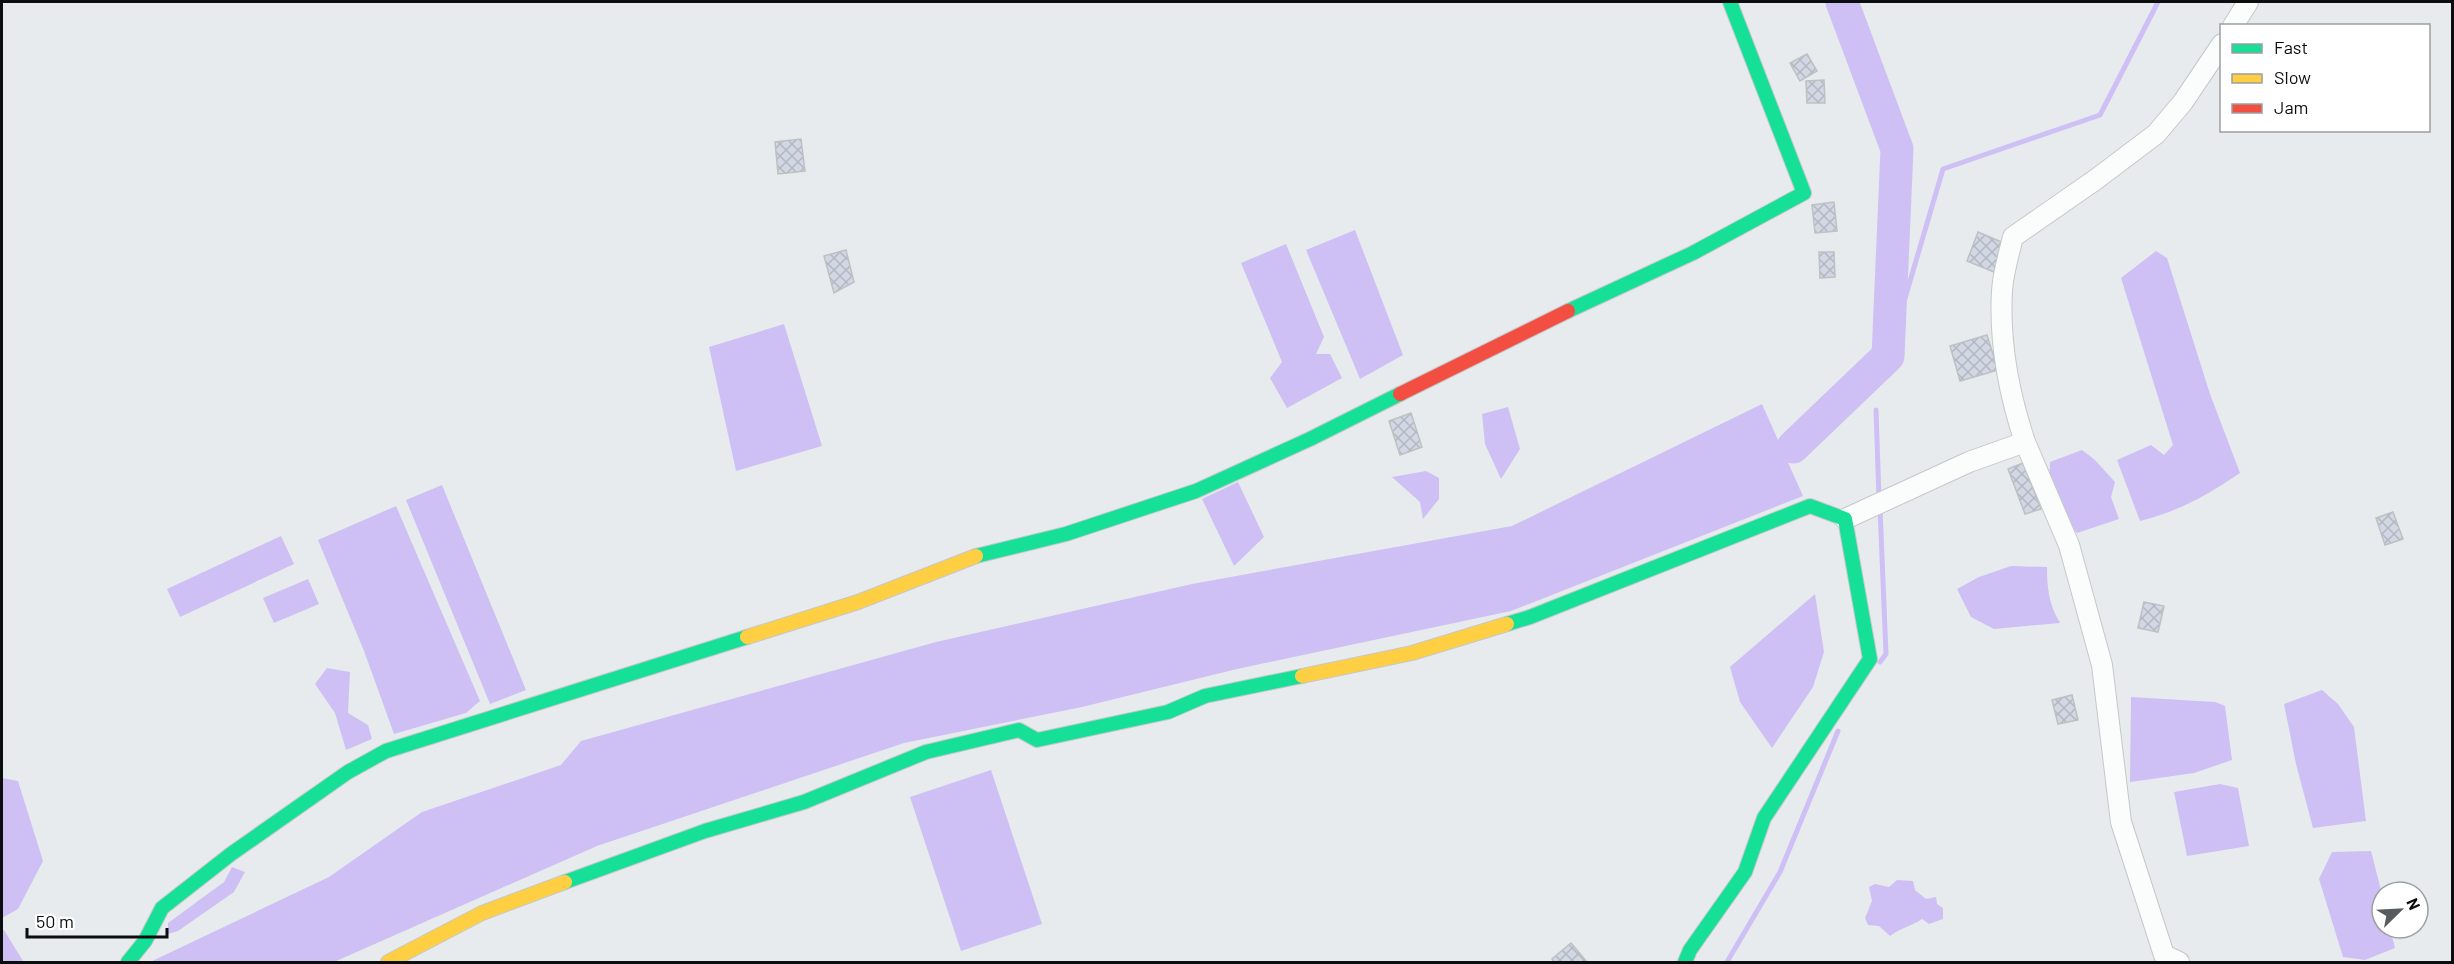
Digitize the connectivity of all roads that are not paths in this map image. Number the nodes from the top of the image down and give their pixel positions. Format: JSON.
{"nodes":[{"id":1,"x":1730,"y":2,"type":"edge"},
{"id":2,"x":2248,"y":2,"type":"edge"},
{"id":3,"x":2234,"y":24,"type":"edge"},
{"id":4,"x":2220,"y":47,"type":"edge"},
{"id":5,"x":2025,"y":442,"type":"junction"},
{"id":6,"x":1845,"y":519,"type":"junction"},
{"id":7,"x":128,"y":963,"type":"edge"},
{"id":8,"x":388,"y":963,"type":"edge"},
{"id":9,"x":1684,"y":963,"type":"edge"},
{"id":10,"x":2179,"y":963,"type":"edge"}],
"edges":[{"from":1,"to":7,"type":"street"},
{"from":2,"to":3,"type":"street"},
{"from":4,"to":5,"type":"street"},
{"from":5,"to":6,"type":"street"},
{"from":5,"to":10,"type":"street"},
{"from":6,"to":8,"type":"street"},
{"from":6,"to":9,"type":"street"}]}
